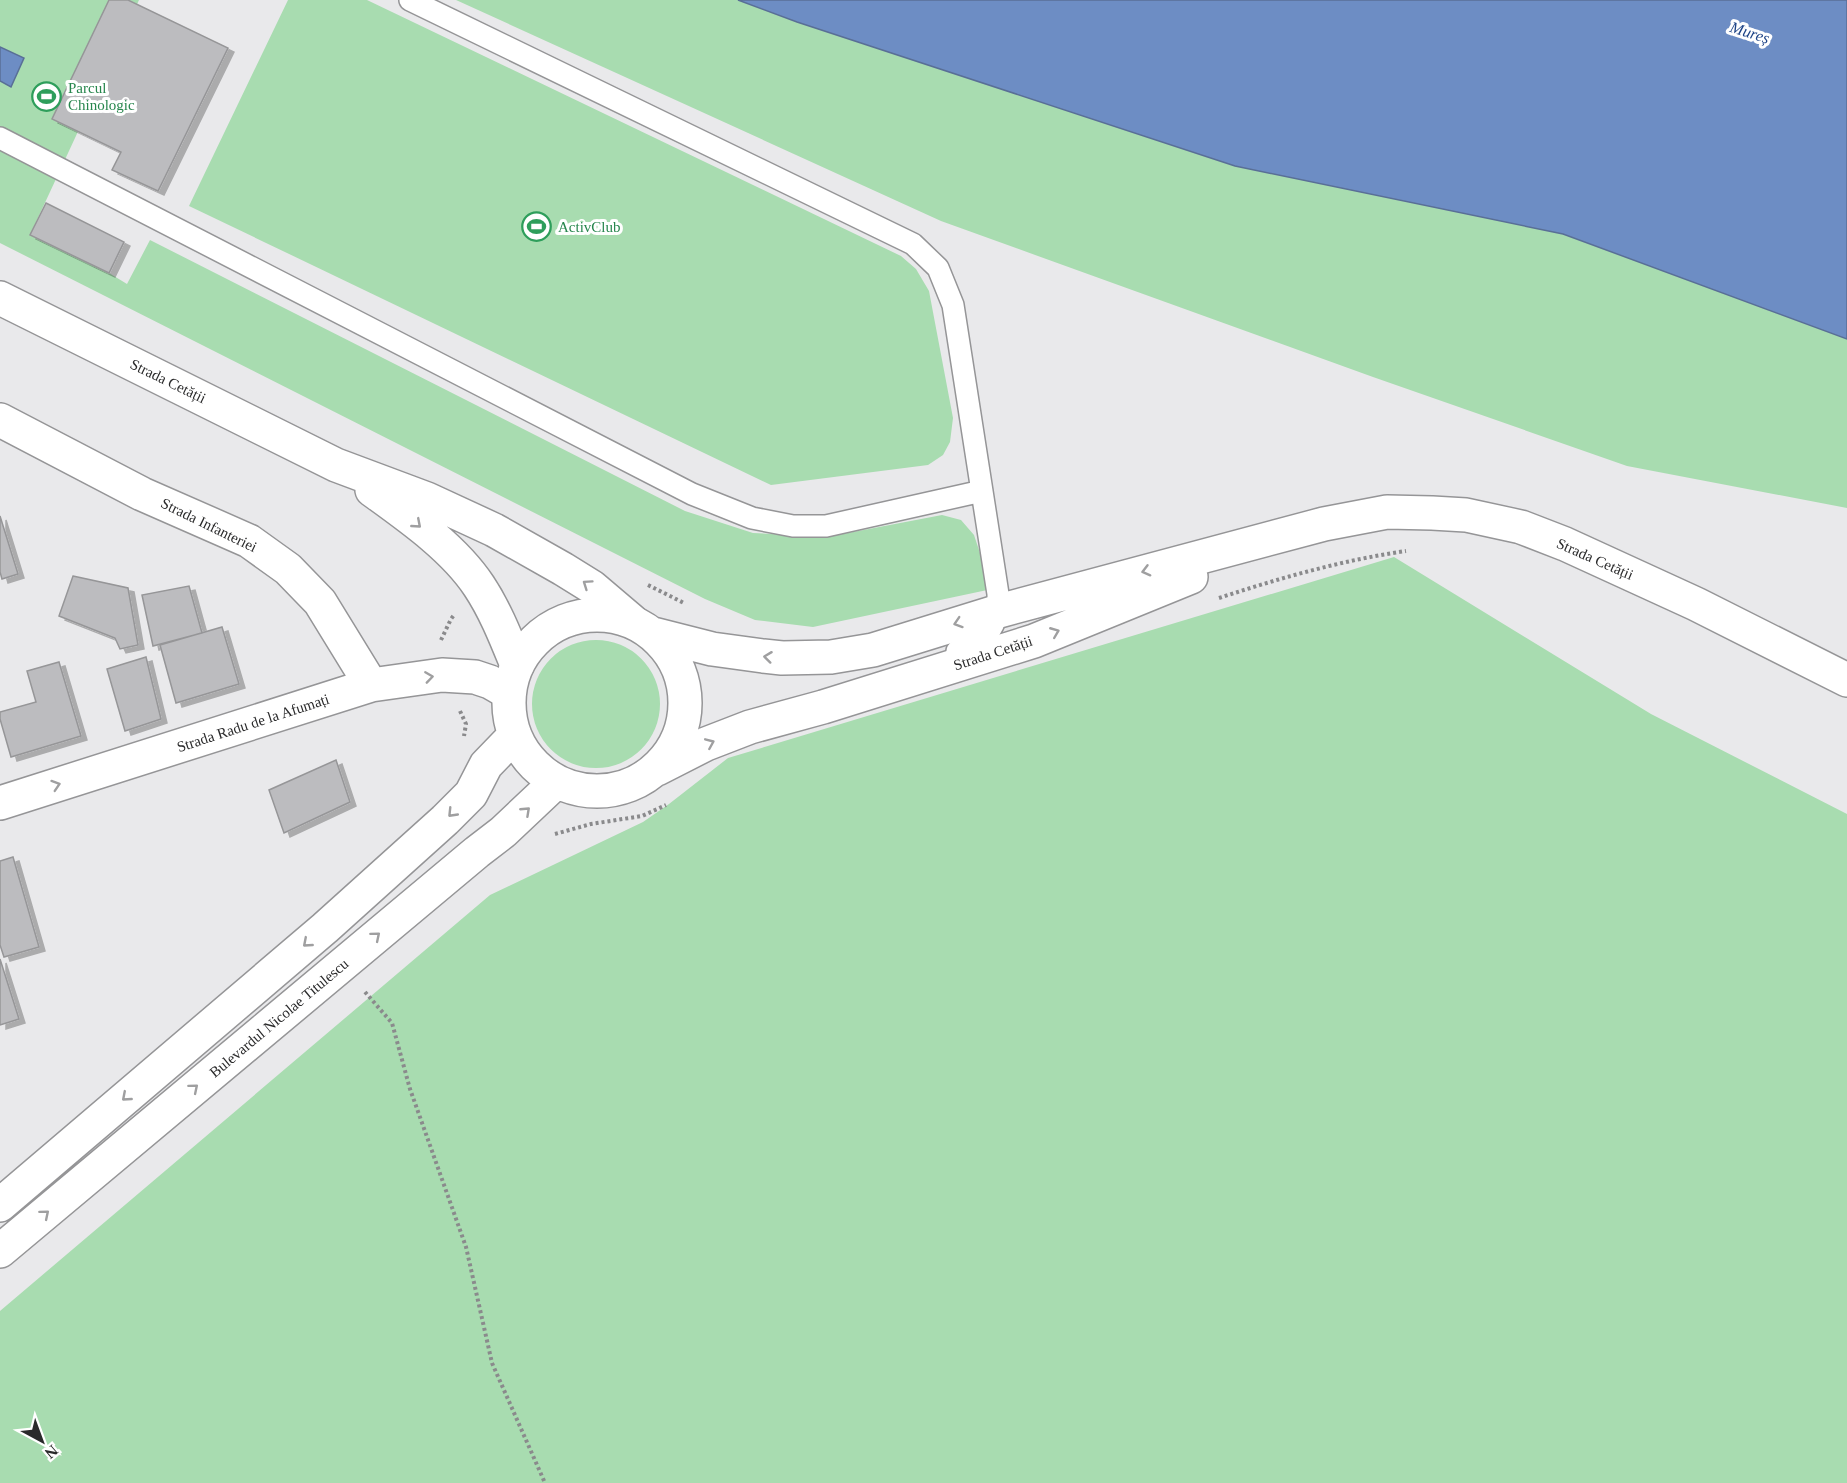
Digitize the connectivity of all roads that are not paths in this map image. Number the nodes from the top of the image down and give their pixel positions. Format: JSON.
{"nodes":[{"id":1,"x":410,"y":0,"type":"edge"},
{"id":2,"x":0,"y":138,"type":"edge"},
{"id":3,"x":0,"y":298,"type":"edge"},
{"id":4,"x":0,"y":420,"type":"edge"},
{"id":5,"x":336,"y":465,"type":"junction"},
{"id":6,"x":982,"y":491,"type":"junction"},
{"id":7,"x":1324,"y":524,"type":"junction"},
{"id":8,"x":999,"y":610,"type":"junction"},
{"id":9,"x":642,"y":628,"type":"junction"},
{"id":10,"x":513,"y":679,"type":"junction"},
{"id":11,"x":1847,"y":680,"type":"edge"},
{"id":12,"x":371,"y":685,"type":"junction"},
{"id":13,"x":800,"y":714,"type":"junction"},
{"id":14,"x":514,"y":736,"type":"junction"},
{"id":15,"x":657,"y":769,"type":"junction"},
{"id":16,"x":556,"y":783,"type":"junction"},
{"id":17,"x":0,"y":803,"type":"edge"},
{"id":18,"x":0,"y":1205,"type":"edge"},
{"id":19,"x":0,"y":1251,"type":"edge"}],
"edges":[{"from":1,"to":6,"type":"lane"},
{"from":2,"to":6,"type":"lane"},
{"from":3,"to":5,"type":"main road","name":"Strada Cetății"},
{"from":4,"to":12,"type":"main road","name":"Strada Infanteriei"},
{"from":9,"to":5,"type":"main road","name":"Strada Cetății","one_way":true},
{"from":5,"to":10,"type":"main road","name":"Strada Cetății","one_way":true},
{"from":6,"to":8,"type":"lane"},
{"from":7,"to":8,"type":"main road","name":"Strada Cetății","one_way":true},
{"from":7,"to":11,"type":"main road","name":"Strada Cetății"},
{"from":13,"to":7,"type":"main road","name":"Strada Cetății","one_way":true},
{"from":8,"to":9,"type":"main road","name":"Strada Cetății","one_way":true},
{"from":8,"to":13,"type":"lane"},
{"from":9,"to":10,"type":"main road","name":"Strada Cetății"},
{"from":9,"to":15,"type":"main road","name":"Strada Cetății"},
{"from":12,"to":10,"type":"main road","name":"Strada Radu de la Afumați","one_way":true},
{"from":10,"to":14,"type":"main road","name":"Strada Cetății"},
{"from":17,"to":12,"type":"main road","name":"Strada Radu de la Afumați","one_way":true},
{"from":15,"to":13,"type":"main road","name":"Strada Cetății","one_way":true},
{"from":14,"to":16,"type":"main road","name":"Strada Cetății"},
{"from":14,"to":18,"type":"main road","one_way":true},
{"from":15,"to":16,"type":"main road","name":"Strada Cetății"},
{"from":19,"to":16,"type":"main road","name":"Bulevardul Nicolae Titulescu","one_way":true}]}
